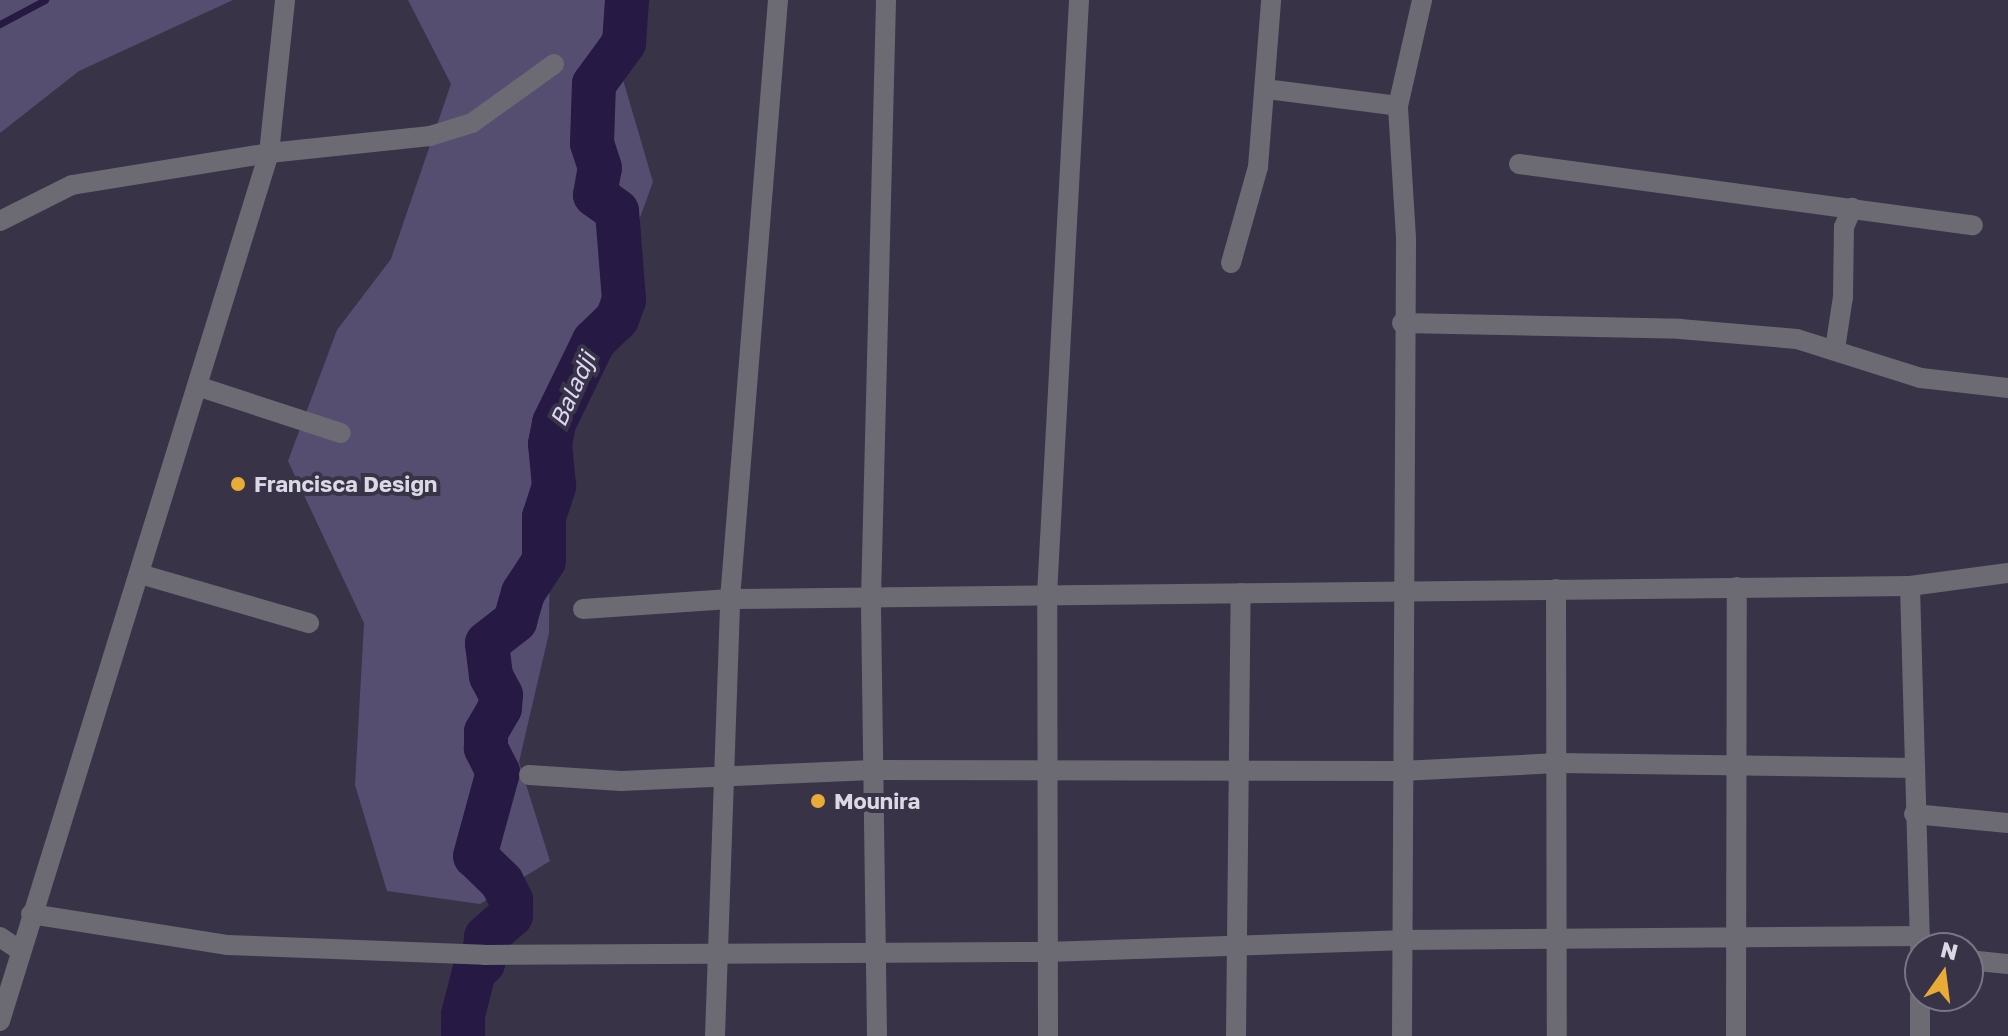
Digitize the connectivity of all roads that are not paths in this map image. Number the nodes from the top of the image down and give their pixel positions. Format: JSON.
{"nodes":[{"id":1,"x":285,"y":0,"type":"edge"},
{"id":2,"x":778,"y":0,"type":"edge"},
{"id":3,"x":886,"y":0,"type":"edge"},
{"id":4,"x":1079,"y":0,"type":"edge"},
{"id":5,"x":1271,"y":0,"type":"edge"},
{"id":6,"x":1422,"y":0,"type":"edge"},
{"id":7,"x":554,"y":64,"type":"dead end"},
{"id":8,"x":1266,"y":89,"type":"junction"},
{"id":9,"x":1398,"y":106,"type":"junction"},
{"id":10,"x":269,"y":153,"type":"junction"},
{"id":11,"x":1519,"y":164,"type":"dead end"},
{"id":12,"x":1852,"y":208,"type":"junction"},
{"id":13,"x":0,"y":221,"type":"edge"},
{"id":14,"x":1973,"y":225,"type":"dead end"},
{"id":15,"x":1231,"y":263,"type":"dead end"},
{"id":16,"x":1402,"y":323,"type":"junction"},
{"id":17,"x":1835,"y":349,"type":"junction"},
{"id":18,"x":200,"y":387,"type":"junction"},
{"id":19,"x":2008,"y":388,"type":"edge"},
{"id":20,"x":341,"y":433,"type":"dead end"},
{"id":21,"x":2008,"y":573,"type":"edge"},
{"id":22,"x":140,"y":574,"type":"junction"},
{"id":23,"x":1910,"y":586,"type":"junction"},
{"id":24,"x":1737,"y":587,"type":"junction"},
{"id":25,"x":1556,"y":589,"type":"junction"},
{"id":26,"x":1401,"y":591,"type":"junction"},
{"id":27,"x":1241,"y":593,"type":"junction"},
{"id":28,"x":1047,"y":595,"type":"junction"},
{"id":29,"x":871,"y":598,"type":"junction"},
{"id":30,"x":730,"y":599,"type":"junction"},
{"id":31,"x":583,"y":609,"type":"dead end"},
{"id":32,"x":309,"y":623,"type":"dead end"},
{"id":33,"x":1557,"y":763,"type":"junction"},
{"id":34,"x":1737,"y":768,"type":"junction"},
{"id":35,"x":1913,"y":768,"type":"junction"},
{"id":36,"x":873,"y":770,"type":"junction"},
{"id":37,"x":1047,"y":771,"type":"junction"},
{"id":38,"x":1240,"y":771,"type":"junction"},
{"id":39,"x":1401,"y":771,"type":"junction"},
{"id":40,"x":529,"y":775,"type":"dead end"},
{"id":41,"x":724,"y":776,"type":"junction"},
{"id":42,"x":1914,"y":814,"type":"junction"},
{"id":43,"x":2008,"y":823,"type":"edge"},
{"id":44,"x":31,"y":914,"type":"junction"},
{"id":45,"x":1920,"y":932,"type":"edge"},
{"id":46,"x":1737,"y":936,"type":"junction"},
{"id":47,"x":0,"y":937,"type":"edge"},
{"id":48,"x":1401,"y":940,"type":"junction"},
{"id":49,"x":1558,"y":941,"type":"junction"},
{"id":50,"x":1904,"y":941,"type":"edge"},
{"id":51,"x":1237,"y":947,"type":"junction"},
{"id":52,"x":19,"y":950,"type":"junction"},
{"id":53,"x":876,"y":950,"type":"junction"},
{"id":54,"x":718,"y":952,"type":"junction"},
{"id":55,"x":1046,"y":952,"type":"junction"},
{"id":56,"x":1984,"y":962,"type":"edge"},
{"id":57,"x":2008,"y":964,"type":"edge"},
{"id":58,"x":1920,"y":1012,"type":"edge"},
{"id":59,"x":0,"y":1021,"type":"edge"},
{"id":60,"x":715,"y":1036,"type":"edge"},
{"id":61,"x":877,"y":1036,"type":"edge"},
{"id":62,"x":1048,"y":1036,"type":"edge"},
{"id":63,"x":1236,"y":1036,"type":"edge"},
{"id":64,"x":1402,"y":1036,"type":"edge"},
{"id":65,"x":1557,"y":1036,"type":"edge"},
{"id":66,"x":1736,"y":1036,"type":"edge"},
{"id":67,"x":1920,"y":1036,"type":"edge"}],
"edges":[{"from":1,"to":10,"type":"street"},
{"from":2,"to":30,"type":"street"},
{"from":3,"to":29,"type":"street"},
{"from":4,"to":28,"type":"street"},
{"from":5,"to":8,"type":"street"},
{"from":6,"to":9,"type":"street"},
{"from":7,"to":10,"type":"street"},
{"from":8,"to":9,"type":"street"},
{"from":8,"to":15,"type":"street"},
{"from":9,"to":16,"type":"street"},
{"from":10,"to":13,"type":"street"},
{"from":10,"to":18,"type":"street"},
{"from":11,"to":12,"type":"street"},
{"from":12,"to":14,"type":"street"},
{"from":12,"to":17,"type":"street"},
{"from":16,"to":17,"type":"street"},
{"from":16,"to":26,"type":"street"},
{"from":17,"to":19,"type":"street"},
{"from":18,"to":20,"type":"street"},
{"from":18,"to":22,"type":"street"},
{"from":21,"to":23,"type":"street"},
{"from":22,"to":32,"type":"street"},
{"from":22,"to":44,"type":"street"},
{"from":23,"to":24,"type":"street"},
{"from":23,"to":35,"type":"street"},
{"from":24,"to":25,"type":"street"},
{"from":24,"to":34,"type":"street"},
{"from":25,"to":26,"type":"street"},
{"from":25,"to":33,"type":"street"},
{"from":26,"to":27,"type":"street"},
{"from":26,"to":39,"type":"street"},
{"from":27,"to":28,"type":"street"},
{"from":27,"to":38,"type":"street"},
{"from":28,"to":29,"type":"street"},
{"from":28,"to":37,"type":"street"},
{"from":29,"to":30,"type":"street"},
{"from":29,"to":36,"type":"street"},
{"from":30,"to":31,"type":"street"},
{"from":30,"to":41,"type":"street"},
{"from":33,"to":34,"type":"street"},
{"from":33,"to":39,"type":"street"},
{"from":33,"to":49,"type":"street"},
{"from":34,"to":35,"type":"street"},
{"from":34,"to":46,"type":"street"},
{"from":35,"to":42,"type":"street"},
{"from":36,"to":37,"type":"street"},
{"from":36,"to":41,"type":"street"},
{"from":36,"to":53,"type":"street"},
{"from":37,"to":38,"type":"street"},
{"from":37,"to":55,"type":"street"},
{"from":38,"to":39,"type":"street"},
{"from":38,"to":51,"type":"street"},
{"from":39,"to":48,"type":"street"},
{"from":40,"to":41,"type":"street"},
{"from":41,"to":54,"type":"street"},
{"from":42,"to":43,"type":"street"},
{"from":42,"to":45,"type":"street"},
{"from":44,"to":52,"type":"street"},
{"from":44,"to":54,"type":"street"},
{"from":46,"to":49,"type":"street"},
{"from":46,"to":50,"type":"street"},
{"from":46,"to":66,"type":"street"},
{"from":47,"to":52,"type":"street"},
{"from":48,"to":49,"type":"street"},
{"from":48,"to":51,"type":"street"},
{"from":48,"to":64,"type":"street"},
{"from":49,"to":65,"type":"street"},
{"from":51,"to":55,"type":"street"},
{"from":51,"to":63,"type":"street"},
{"from":52,"to":59,"type":"street"},
{"from":53,"to":54,"type":"street"},
{"from":53,"to":55,"type":"street"},
{"from":53,"to":61,"type":"street"},
{"from":54,"to":60,"type":"street"},
{"from":55,"to":62,"type":"street"},
{"from":56,"to":57,"type":"street"},
{"from":58,"to":67,"type":"street"}]}
